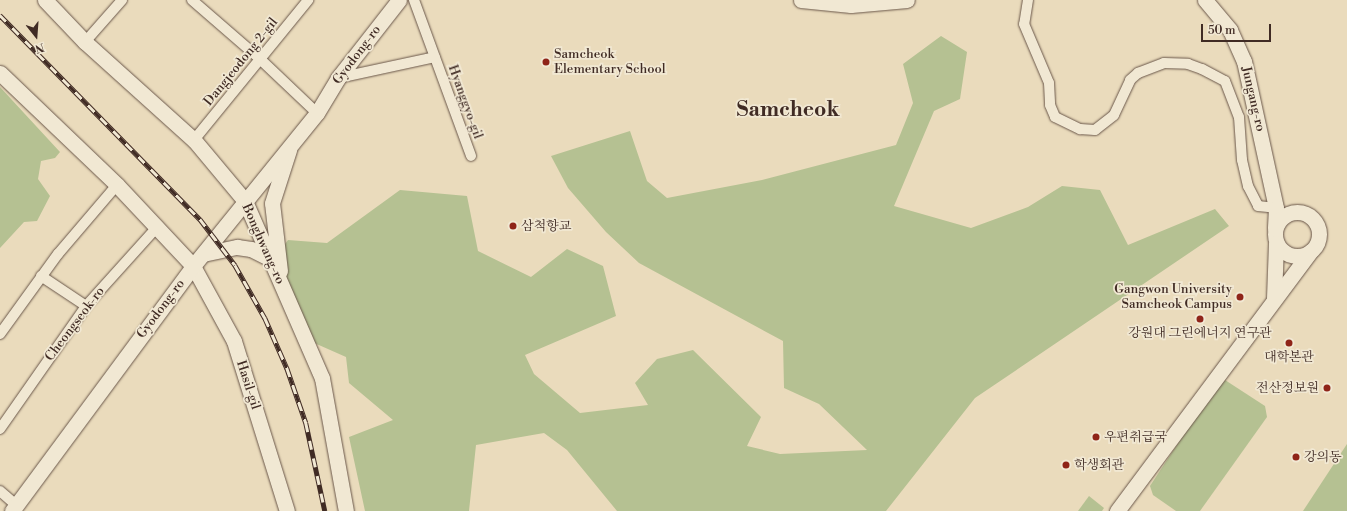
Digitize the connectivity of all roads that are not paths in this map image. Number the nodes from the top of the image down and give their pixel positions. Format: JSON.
{"nodes":[{"id":1,"x":45,"y":0,"type":"edge"},
{"id":2,"x":122,"y":0,"type":"edge"},
{"id":3,"x":192,"y":0,"type":"edge"},
{"id":4,"x":308,"y":0,"type":"edge"},
{"id":5,"x":399,"y":0,"type":"edge"},
{"id":6,"x":414,"y":0,"type":"edge"},
{"id":7,"x":801,"y":0,"type":"edge"},
{"id":8,"x":907,"y":0,"type":"edge"},
{"id":9,"x":1028,"y":0,"type":"edge"},
{"id":10,"x":1205,"y":0,"type":"edge"},
{"id":11,"x":85,"y":42,"type":"junction"},
{"id":12,"x":434,"y":57,"type":"junction"},
{"id":13,"x":260,"y":59,"type":"junction"},
{"id":14,"x":0,"y":73,"type":"edge"},
{"id":15,"x":338,"y":78,"type":"junction"},
{"id":16,"x":317,"y":113,"type":"junction"},
{"id":17,"x":194,"y":140,"type":"junction"},
{"id":18,"x":291,"y":141,"type":"junction"},
{"id":19,"x":471,"y":156,"type":"dead end"},
{"id":20,"x":117,"y":185,"type":"junction"},
{"id":21,"x":245,"y":201,"type":"junction"},
{"id":22,"x":1276,"y":208,"type":"junction"},
{"id":23,"x":1296,"y":212,"type":"junction"},
{"id":24,"x":158,"y":226,"type":"junction"},
{"id":25,"x":1275,"y":228,"type":"junction"},
{"id":26,"x":1276,"y":243,"type":"junction"},
{"id":27,"x":1311,"y":251,"type":"junction"},
{"id":28,"x":203,"y":254,"type":"junction"},
{"id":29,"x":269,"y":258,"type":"junction"},
{"id":30,"x":193,"y":266,"type":"junction"},
{"id":31,"x":41,"y":276,"type":"junction"},
{"id":32,"x":281,"y":284,"type":"junction"},
{"id":33,"x":1274,"y":298,"type":"junction"},
{"id":34,"x":86,"y":306,"type":"junction"},
{"id":35,"x":0,"y":334,"type":"edge"},
{"id":36,"x":0,"y":429,"type":"edge"},
{"id":37,"x":0,"y":491,"type":"edge"},
{"id":38,"x":15,"y":509,"type":"edge"},
{"id":39,"x":286,"y":511,"type":"edge"},
{"id":40,"x":346,"y":511,"type":"edge"},
{"id":41,"x":1117,"y":511,"type":"edge"}],
"edges":[{"from":1,"to":11,"type":"street","name":"Bonghwang-ro"},
{"from":2,"to":11,"type":"street"},
{"from":3,"to":13,"type":"street"},
{"from":4,"to":13,"type":"street","name":"Dangjeodong 2-gil"},
{"from":5,"to":15,"type":"street","name":"Gyodong-ro"},
{"from":6,"to":12,"type":"street","name":"Hyanggyo-gil"},
{"from":7,"to":8,"type":"street"},
{"from":9,"to":22,"type":"street"},
{"from":10,"to":22,"type":"street","name":"Jungang-ro"},
{"from":11,"to":17,"type":"street","name":"Bonghwang-ro"},
{"from":12,"to":15,"type":"street","name":"Hyanggyo-gil"},
{"from":12,"to":19,"type":"street","name":"Hyanggyo-gil"},
{"from":13,"to":16,"type":"street"},
{"from":13,"to":17,"type":"street","name":"Dangjeodong 2-gil"},
{"from":14,"to":20,"type":"street"},
{"from":15,"to":16,"type":"street","name":"Gyodong-ro"},
{"from":16,"to":18,"type":"street","name":"Gyodong-ro"},
{"from":17,"to":21,"type":"street","name":"Bonghwang-ro"},
{"from":18,"to":21,"type":"street","name":"Gyodong-ro"},
{"from":18,"to":32,"type":"street"},
{"from":20,"to":24,"type":"street"},
{"from":20,"to":31,"type":"street"},
{"from":21,"to":28,"type":"street","name":"Gyodong-ro"},
{"from":21,"to":29,"type":"street","name":"Bonghwang-ro"},
{"from":22,"to":23,"type":"street"},
{"from":22,"to":25,"type":"street","name":"Jungang-ro"},
{"from":23,"to":25,"type":"street"},
{"from":23,"to":27,"type":"street"},
{"from":24,"to":30,"type":"street"},
{"from":24,"to":34,"type":"street","name":"Cheongseok-ro"},
{"from":25,"to":26,"type":"street"},
{"from":26,"to":27,"type":"street"},
{"from":26,"to":33,"type":"street"},
{"from":27,"to":33,"type":"street"},
{"from":28,"to":29,"type":"street"},
{"from":28,"to":30,"type":"street","name":"Gyodong-ro"},
{"from":29,"to":32,"type":"street","name":"Bonghwang-ro"},
{"from":30,"to":38,"type":"street","name":"Gyodong-ro"},
{"from":30,"to":39,"type":"street","name":"Hasil-gil"},
{"from":31,"to":34,"type":"street"},
{"from":31,"to":35,"type":"street"},
{"from":32,"to":40,"type":"street","name":"Bonghwang-ro"},
{"from":33,"to":41,"type":"street"},
{"from":34,"to":36,"type":"street","name":"Cheongseok-ro"},
{"from":37,"to":38,"type":"street"}]}
